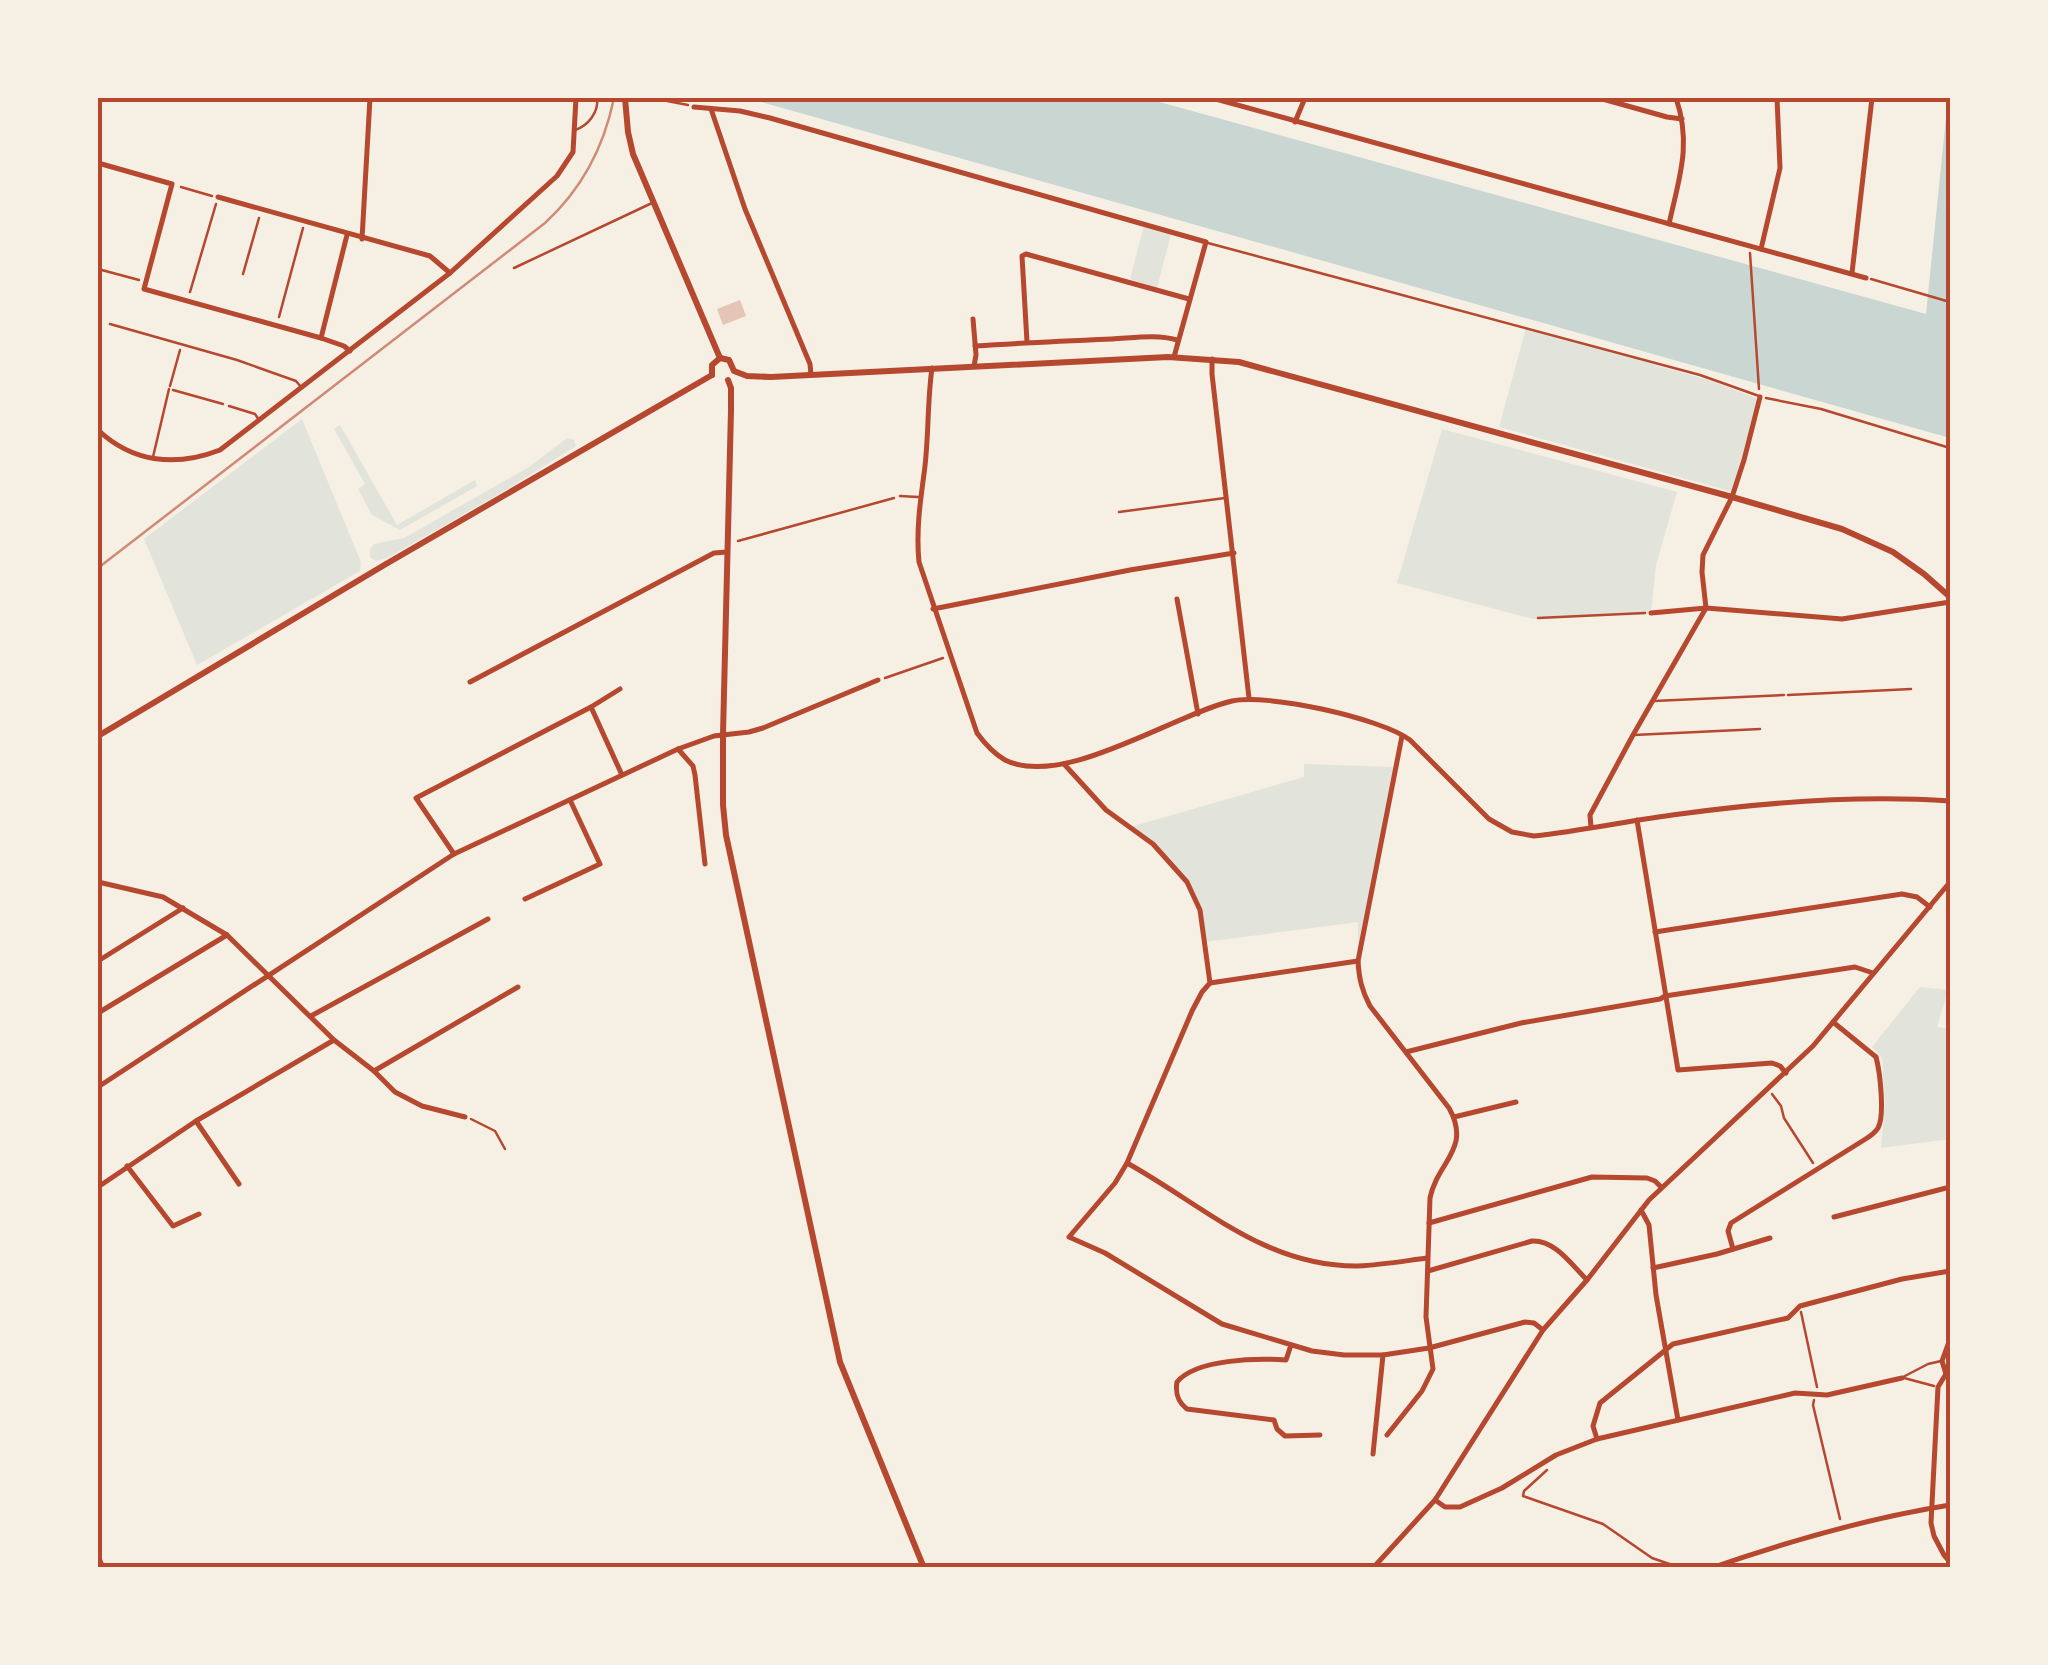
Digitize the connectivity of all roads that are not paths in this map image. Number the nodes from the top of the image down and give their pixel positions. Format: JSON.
{"nodes":[{"id":1,"x":370,"y":98,"type":"edge"},
{"id":2,"x":576,"y":98,"type":"edge"},
{"id":3,"x":597,"y":98,"type":"edge"},
{"id":4,"x":625,"y":98,"type":"edge"},
{"id":5,"x":1212,"y":98,"type":"edge"},
{"id":6,"x":1305,"y":98,"type":"edge"},
{"id":7,"x":1599,"y":98,"type":"edge"},
{"id":8,"x":1676,"y":98,"type":"edge"},
{"id":9,"x":1777,"y":98,"type":"edge"},
{"id":10,"x":1872,"y":98,"type":"edge"},
{"id":11,"x":694,"y":107,"type":"road end"},
{"id":12,"x":711,"y":108,"type":"junction"},
{"id":13,"x":1682,"y":119,"type":"junction"},
{"id":14,"x":1295,"y":122,"type":"junction"},
{"id":15,"x":574,"y":130,"type":"junction"},
{"id":16,"x":98,"y":163,"type":"edge"},
{"id":17,"x":218,"y":198,"type":"road end"},
{"id":18,"x":654,"y":202,"type":"junction"},
{"id":19,"x":1669,"y":224,"type":"junction"},
{"id":20,"x":347,"y":235,"type":"junction"},
{"id":21,"x":362,"y":239,"type":"junction"},
{"id":22,"x":1206,"y":242,"type":"junction"},
{"id":23,"x":1761,"y":249,"type":"junction"},
{"id":24,"x":514,"y":268,"type":"dead end"},
{"id":25,"x":450,"y":273,"type":"junction"},
{"id":26,"x":1851,"y":274,"type":"junction"},
{"id":27,"x":1866,"y":278,"type":"road end"},
{"id":28,"x":1189,"y":299,"type":"junction"},
{"id":29,"x":972,"y":319,"type":"dead end"},
{"id":30,"x":110,"y":324,"type":"dead end"},
{"id":31,"x":321,"y":338,"type":"junction"},
{"id":32,"x":1178,"y":340,"type":"junction"},
{"id":33,"x":1027,"y":342,"type":"junction"},
{"id":34,"x":976,"y":346,"type":"junction"},
{"id":35,"x":350,"y":351,"type":"junction"},
{"id":36,"x":1174,"y":356,"type":"junction"},
{"id":37,"x":720,"y":358,"type":"junction"},
{"id":38,"x":1212,"y":359,"type":"junction"},
{"id":39,"x":974,"y":366,"type":"junction"},
{"id":40,"x":932,"y":368,"type":"junction"},
{"id":41,"x":734,"y":371,"type":"junction"},
{"id":42,"x":811,"y":375,"type":"junction"},
{"id":43,"x":712,"y":376,"type":"junction"},
{"id":44,"x":728,"y":380,"type":"junction"},
{"id":45,"x":302,"y":388,"type":"junction"},
{"id":46,"x":169,"y":390,"type":"road end"},
{"id":47,"x":1760,"y":396,"type":"joint"},
{"id":48,"x":230,"y":406,"type":"road end"},
{"id":49,"x":260,"y":421,"type":"junction"},
{"id":50,"x":98,"y":430,"type":"edge"},
{"id":51,"x":153,"y":458,"type":"junction"},
{"id":52,"x":900,"y":496,"type":"road end"},
{"id":53,"x":920,"y":496,"type":"junction"},
{"id":54,"x":1732,"y":497,"type":"junction"},
{"id":55,"x":1227,"y":498,"type":"junction"},
{"id":56,"x":1119,"y":512,"type":"dead end"},
{"id":57,"x":727,"y":548,"type":"junction"},
{"id":58,"x":1234,"y":553,"type":"junction"},
{"id":59,"x":1177,"y":599,"type":"dead end"},
{"id":60,"x":1950,"y":600,"type":"edge"},
{"id":61,"x":1706,"y":608,"type":"junction"},
{"id":62,"x":933,"y":609,"type":"junction"},
{"id":63,"x":1651,"y":613,"type":"road end"},
{"id":64,"x":878,"y":680,"type":"road end"},
{"id":65,"x":470,"y":682,"type":"dead end"},
{"id":66,"x":620,"y":689,"type":"dead end"},
{"id":67,"x":1784,"y":695,"type":"road end"},
{"id":68,"x":1250,"y":698,"type":"junction"},
{"id":69,"x":1653,"y":702,"type":"junction"},
{"id":70,"x":591,"y":707,"type":"junction"},
{"id":71,"x":1198,"y":714,"type":"junction"},
{"id":72,"x":1760,"y":729,"type":"dead end"},
{"id":73,"x":723,"y":734,"type":"junction"},
{"id":74,"x":1402,"y":734,"type":"junction"},
{"id":75,"x":1632,"y":735,"type":"junction"},
{"id":76,"x":98,"y":736,"type":"edge"},
{"id":77,"x":678,"y":748,"type":"junction"},
{"id":78,"x":1064,"y":764,"type":"junction"},
{"id":79,"x":622,"y":776,"type":"junction"},
{"id":80,"x":570,"y":800,"type":"junction"},
{"id":81,"x":1950,"y":801,"type":"edge"},
{"id":82,"x":1637,"y":820,"type":"junction"},
{"id":83,"x":1591,"y":828,"type":"junction"},
{"id":84,"x":454,"y":854,"type":"junction"},
{"id":85,"x":705,"y":864,"type":"dead end"},
{"id":86,"x":98,"y":882,"type":"edge"},
{"id":87,"x":1950,"y":882,"type":"edge"},
{"id":88,"x":525,"y":900,"type":"dead end"},
{"id":89,"x":1930,"y":906,"type":"junction"},
{"id":90,"x":183,"y":908,"type":"junction"},
{"id":91,"x":488,"y":919,"type":"dead end"},
{"id":92,"x":1655,"y":932,"type":"junction"},
{"id":93,"x":228,"y":936,"type":"junction"},
{"id":94,"x":98,"y":962,"type":"edge"},
{"id":95,"x":1358,"y":962,"type":"junction"},
{"id":96,"x":1873,"y":973,"type":"junction"},
{"id":97,"x":269,"y":975,"type":"junction"},
{"id":98,"x":1210,"y":984,"type":"junction"},
{"id":99,"x":518,"y":987,"type":"dead end"},
{"id":100,"x":1665,"y":996,"type":"junction"},
{"id":101,"x":98,"y":1012,"type":"edge"},
{"id":102,"x":311,"y":1016,"type":"junction"},
{"id":103,"x":1833,"y":1022,"type":"junction"},
{"id":104,"x":334,"y":1040,"type":"junction"},
{"id":105,"x":1406,"y":1052,"type":"junction"},
{"id":106,"x":374,"y":1070,"type":"junction"},
{"id":107,"x":1786,"y":1073,"type":"junction"},
{"id":108,"x":98,"y":1088,"type":"edge"},
{"id":109,"x":1516,"y":1102,"type":"dead end"},
{"id":110,"x":466,"y":1117,"type":"road end"},
{"id":111,"x":1454,"y":1118,"type":"junction"},
{"id":112,"x":196,"y":1121,"type":"junction"},
{"id":113,"x":1127,"y":1164,"type":"junction"},
{"id":114,"x":127,"y":1166,"type":"junction"},
{"id":115,"x":239,"y":1184,"type":"dead end"},
{"id":116,"x":98,"y":1186,"type":"edge"},
{"id":117,"x":1662,"y":1187,"type":"junction"},
{"id":118,"x":1950,"y":1187,"type":"edge"},
{"id":119,"x":1642,"y":1210,"type":"junction"},
{"id":120,"x":199,"y":1214,"type":"dead end"},
{"id":121,"x":1834,"y":1217,"type":"dead end"},
{"id":122,"x":1429,"y":1223,"type":"junction"},
{"id":123,"x":1770,"y":1238,"type":"dead end"},
{"id":124,"x":1733,"y":1249,"type":"junction"},
{"id":125,"x":1427,"y":1258,"type":"junction"},
{"id":126,"x":1653,"y":1268,"type":"junction"},
{"id":127,"x":1428,"y":1271,"type":"junction"},
{"id":128,"x":1950,"y":1271,"type":"edge"},
{"id":129,"x":1586,"y":1280,"type":"junction"},
{"id":130,"x":1542,"y":1330,"type":"junction"},
{"id":131,"x":1950,"y":1339,"type":"edge"},
{"id":132,"x":1290,"y":1346,"type":"junction"},
{"id":133,"x":1429,"y":1348,"type":"junction"},
{"id":134,"x":1665,"y":1351,"type":"junction"},
{"id":135,"x":1383,"y":1355,"type":"junction"},
{"id":136,"x":1942,"y":1360,"type":"junction"},
{"id":137,"x":1948,"y":1374,"type":"edge"},
{"id":138,"x":1902,"y":1378,"type":"junction"},
{"id":139,"x":1938,"y":1387,"type":"junction"},
{"id":140,"x":1678,"y":1420,"type":"junction"},
{"id":141,"x":1320,"y":1435,"type":"dead end"},
{"id":142,"x":1388,"y":1435,"type":"dead end"},
{"id":143,"x":1596,"y":1440,"type":"junction"},
{"id":144,"x":1373,"y":1454,"type":"dead end"},
{"id":145,"x":1435,"y":1500,"type":"junction"},
{"id":146,"x":1950,"y":1505,"type":"edge"},
{"id":147,"x":1931,"y":1508,"type":"junction"},
{"id":148,"x":98,"y":1556,"type":"edge"},
{"id":149,"x":1950,"y":1562,"type":"edge"},
{"id":150,"x":103,"y":1568,"type":"edge"},
{"id":151,"x":924,"y":1568,"type":"edge"},
{"id":152,"x":1374,"y":1568,"type":"edge"},
{"id":153,"x":1711,"y":1568,"type":"edge"}],
"edges":[{"from":1,"to":21,"type":"street"},
{"from":2,"to":15,"type":"street"},
{"from":3,"to":15,"type":"lane"},
{"from":4,"to":18,"type":"main road"},
{"from":5,"to":14,"type":"street"},
{"from":6,"to":14,"type":"street"},
{"from":7,"to":13,"type":"street"},
{"from":8,"to":13,"type":"street"},
{"from":9,"to":23,"type":"street"},
{"from":10,"to":26,"type":"street"},
{"from":11,"to":12,"type":"street"},
{"from":12,"to":22,"type":"street"},
{"from":12,"to":42,"type":"street"},
{"from":13,"to":19,"type":"street"},
{"from":14,"to":19,"type":"street"},
{"from":15,"to":25,"type":"street"},
{"from":16,"to":31,"type":"street"},
{"from":17,"to":20,"type":"street"},
{"from":18,"to":24,"type":"lane"},
{"from":18,"to":37,"type":"main road"},
{"from":19,"to":23,"type":"street"},
{"from":20,"to":21,"type":"street"},
{"from":20,"to":31,"type":"street"},
{"from":21,"to":25,"type":"street"},
{"from":22,"to":28,"type":"street"},
{"from":22,"to":47,"type":"lane"},
{"from":23,"to":26,"type":"street"},
{"from":25,"to":35,"type":"street"},
{"from":26,"to":27,"type":"street"},
{"from":28,"to":32,"type":"street"},
{"from":28,"to":33,"type":"street"},
{"from":29,"to":34,"type":"street"},
{"from":30,"to":45,"type":"lane"},
{"from":31,"to":35,"type":"street"},
{"from":32,"to":33,"type":"street"},
{"from":32,"to":36,"type":"street"},
{"from":33,"to":34,"type":"street"},
{"from":34,"to":39,"type":"street"},
{"from":35,"to":45,"type":"street"},
{"from":36,"to":38,"type":"main road"},
{"from":36,"to":39,"type":"main road"},
{"from":37,"to":41,"type":"main road"},
{"from":37,"to":43,"type":"main road"},
{"from":38,"to":54,"type":"main road"},
{"from":38,"to":55,"type":"street"},
{"from":39,"to":40,"type":"main road"},
{"from":40,"to":42,"type":"main road"},
{"from":40,"to":53,"type":"street"},
{"from":41,"to":42,"type":"main road"},
{"from":41,"to":44,"type":"main road"},
{"from":43,"to":44,"type":"main road"},
{"from":43,"to":76,"type":"main road"},
{"from":44,"to":57,"type":"main road"},
{"from":45,"to":49,"type":"street"},
{"from":46,"to":51,"type":"lane"},
{"from":47,"to":54,"type":"street"},
{"from":48,"to":49,"type":"lane"},
{"from":49,"to":51,"type":"street"},
{"from":50,"to":51,"type":"street"},
{"from":52,"to":53,"type":"lane"},
{"from":53,"to":62,"type":"street"},
{"from":54,"to":60,"type":"main road"},
{"from":54,"to":61,"type":"street"},
{"from":55,"to":56,"type":"lane"},
{"from":55,"to":58,"type":"street"},
{"from":57,"to":65,"type":"street"},
{"from":57,"to":73,"type":"main road"},
{"from":58,"to":62,"type":"street"},
{"from":58,"to":68,"type":"street"},
{"from":59,"to":71,"type":"street"},
{"from":60,"to":61,"type":"street"},
{"from":61,"to":63,"type":"street"},
{"from":61,"to":69,"type":"street"},
{"from":62,"to":78,"type":"street"},
{"from":64,"to":73,"type":"street"},
{"from":66,"to":70,"type":"street"},
{"from":67,"to":69,"type":"lane"},
{"from":68,"to":71,"type":"street"},
{"from":68,"to":74,"type":"street"},
{"from":69,"to":75,"type":"street"},
{"from":70,"to":79,"type":"street"},
{"from":70,"to":84,"type":"street"},
{"from":71,"to":78,"type":"street"},
{"from":72,"to":75,"type":"lane"},
{"from":73,"to":77,"type":"street"},
{"from":73,"to":151,"type":"main road"},
{"from":74,"to":83,"type":"street"},
{"from":74,"to":95,"type":"street"},
{"from":75,"to":83,"type":"street"},
{"from":77,"to":79,"type":"street"},
{"from":77,"to":85,"type":"street"},
{"from":78,"to":98,"type":"street"},
{"from":79,"to":80,"type":"street"},
{"from":80,"to":84,"type":"street"},
{"from":80,"to":88,"type":"street"},
{"from":81,"to":82,"type":"street"},
{"from":82,"to":83,"type":"street"},
{"from":82,"to":92,"type":"street"},
{"from":84,"to":97,"type":"street"},
{"from":86,"to":90,"type":"street"},
{"from":87,"to":89,"type":"street"},
{"from":89,"to":92,"type":"street"},
{"from":89,"to":96,"type":"street"},
{"from":90,"to":93,"type":"street"},
{"from":90,"to":94,"type":"street"},
{"from":91,"to":102,"type":"street"},
{"from":92,"to":100,"type":"street"},
{"from":93,"to":97,"type":"street"},
{"from":93,"to":101,"type":"street"},
{"from":95,"to":98,"type":"street"},
{"from":95,"to":105,"type":"street"},
{"from":96,"to":100,"type":"street"},
{"from":96,"to":103,"type":"street"},
{"from":97,"to":102,"type":"street"},
{"from":97,"to":108,"type":"street"},
{"from":98,"to":113,"type":"street"},
{"from":99,"to":106,"type":"street"},
{"from":100,"to":105,"type":"street"},
{"from":100,"to":107,"type":"street"},
{"from":102,"to":104,"type":"street"},
{"from":103,"to":107,"type":"street"},
{"from":103,"to":124,"type":"street"},
{"from":104,"to":106,"type":"street"},
{"from":104,"to":112,"type":"street"},
{"from":105,"to":111,"type":"street"},
{"from":106,"to":110,"type":"street"},
{"from":107,"to":117,"type":"street"},
{"from":109,"to":111,"type":"street"},
{"from":111,"to":122,"type":"street"},
{"from":112,"to":114,"type":"street"},
{"from":112,"to":115,"type":"street"},
{"from":113,"to":125,"type":"street"},
{"from":113,"to":132,"type":"street"},
{"from":114,"to":116,"type":"street"},
{"from":114,"to":120,"type":"street"},
{"from":117,"to":119,"type":"street"},
{"from":117,"to":122,"type":"street"},
{"from":118,"to":121,"type":"street"},
{"from":119,"to":126,"type":"street"},
{"from":119,"to":129,"type":"street"},
{"from":122,"to":125,"type":"street"},
{"from":123,"to":124,"type":"street"},
{"from":124,"to":126,"type":"street"},
{"from":125,"to":127,"type":"street"},
{"from":126,"to":134,"type":"street"},
{"from":127,"to":129,"type":"street"},
{"from":127,"to":133,"type":"street"},
{"from":128,"to":134,"type":"street"},
{"from":129,"to":130,"type":"street"},
{"from":130,"to":133,"type":"street"},
{"from":130,"to":145,"type":"street"},
{"from":131,"to":136,"type":"street"},
{"from":132,"to":135,"type":"street"},
{"from":132,"to":141,"type":"street"},
{"from":133,"to":135,"type":"street"},
{"from":133,"to":142,"type":"street"},
{"from":134,"to":140,"type":"street"},
{"from":134,"to":143,"type":"street"},
{"from":135,"to":144,"type":"street"},
{"from":136,"to":137,"type":"street"},
{"from":136,"to":138,"type":"lane"},
{"from":137,"to":139,"type":"street"},
{"from":138,"to":139,"type":"lane"},
{"from":138,"to":140,"type":"street"},
{"from":139,"to":147,"type":"street"},
{"from":140,"to":143,"type":"street"},
{"from":143,"to":145,"type":"street"},
{"from":145,"to":152,"type":"street"},
{"from":146,"to":147,"type":"street"},
{"from":147,"to":149,"type":"street"},
{"from":147,"to":153,"type":"street"},
{"from":148,"to":150,"type":"street"}]}
